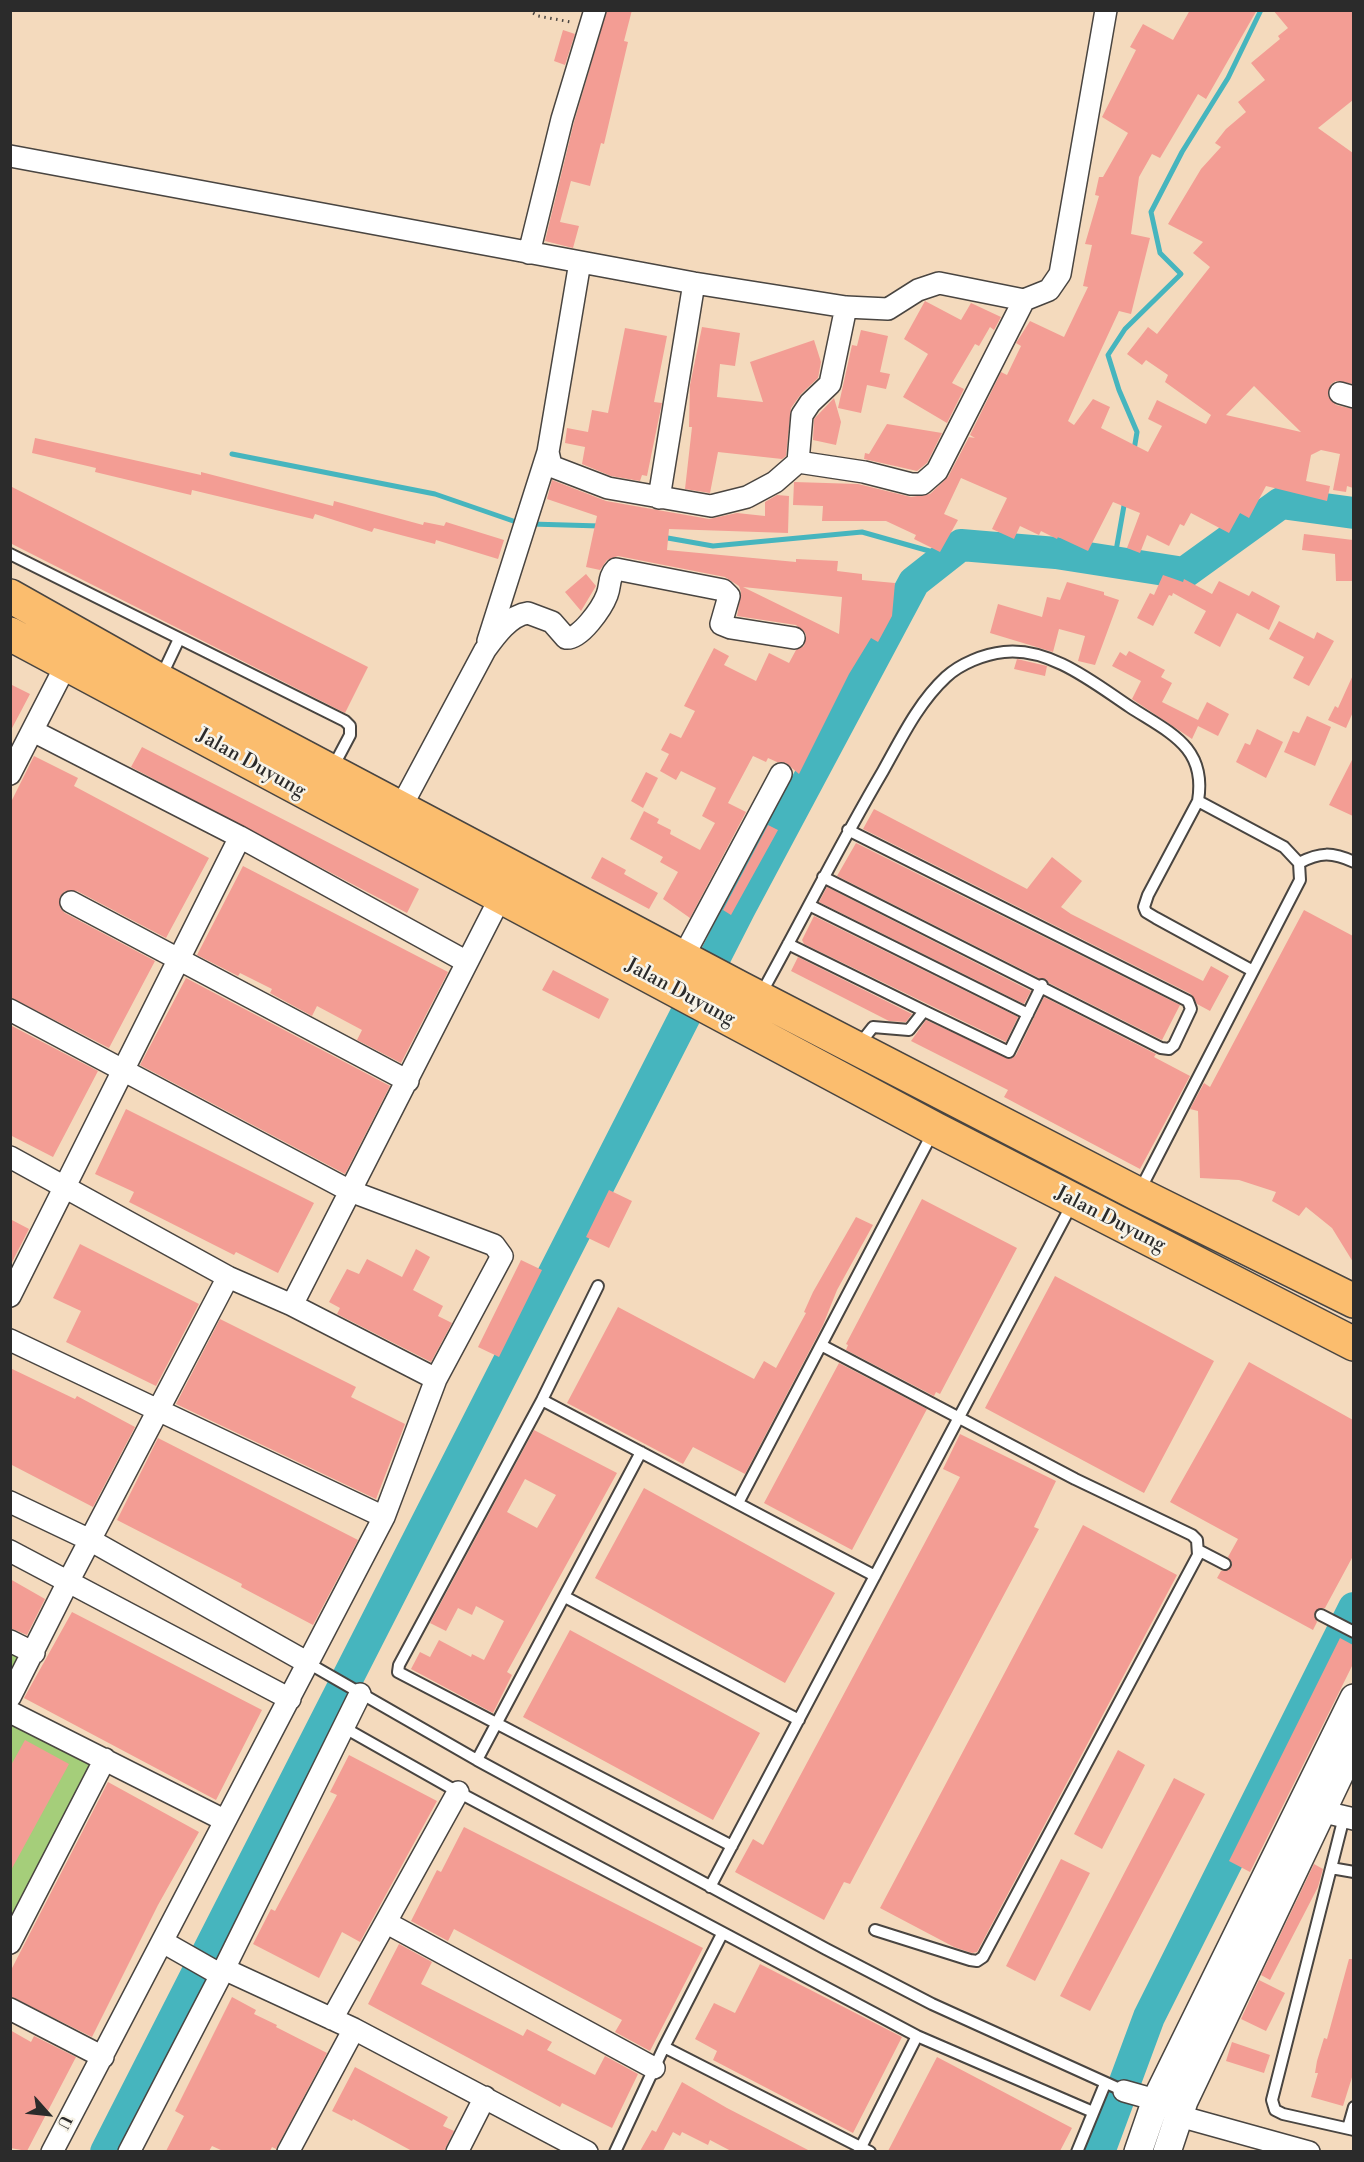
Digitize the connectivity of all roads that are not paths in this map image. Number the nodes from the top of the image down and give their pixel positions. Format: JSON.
{"nodes":[{"id":1,"x":1106,"y":10,"type":"edge"},
{"id":2,"x":593,"y":18,"type":"edge"},
{"id":3,"x":10,"y":156,"type":"edge"},
{"id":4,"x":529,"y":253,"type":"junction"},
{"id":5,"x":580,"y":262,"type":"junction"},
{"id":6,"x":694,"y":283,"type":"junction"},
{"id":7,"x":1024,"y":300,"type":"junction"},
{"id":8,"x":846,"y":307,"type":"junction"},
{"id":9,"x":548,"y":452,"type":"junction"},
{"id":10,"x":798,"y":462,"type":"junction"},
{"id":11,"x":659,"y":498,"type":"junction"},
{"id":12,"x":10,"y":554,"type":"edge"},
{"id":13,"x":10,"y":596,"type":"edge"},
{"id":14,"x":10,"y":634,"type":"edge"},
{"id":15,"x":794,"y":638,"type":"dead end"},
{"id":16,"x":179,"y":639,"type":"junction"},
{"id":17,"x":485,"y":650,"type":"junction"},
{"id":18,"x":67,"y":663,"type":"junction"},
{"id":19,"x":159,"y":680,"type":"junction"},
{"id":20,"x":253,"y":729,"type":"junction"},
{"id":21,"x":33,"y":731,"type":"junction"},
{"id":22,"x":237,"y":757,"type":"junction"},
{"id":23,"x":331,"y":771,"type":"junction"},
{"id":24,"x":10,"y":774,"type":"edge"},
{"id":25,"x":782,"y":774,"type":"dead end"},
{"id":26,"x":1198,"y":801,"type":"junction"},
{"id":27,"x":401,"y":807,"type":"junction"},
{"id":28,"x":848,"y":830,"type":"junction"},
{"id":29,"x":240,"y":837,"type":"junction"},
{"id":30,"x":1353,"y":862,"type":"edge"},
{"id":31,"x":1299,"y":863,"type":"junction"},
{"id":32,"x":823,"y":877,"type":"junction"},
{"id":33,"x":500,"y":898,"type":"junction"},
{"id":34,"x":70,"y":902,"type":"dead end"},
{"id":35,"x":808,"y":905,"type":"junction"},
{"id":36,"x":788,"y":944,"type":"junction"},
{"id":37,"x":178,"y":960,"type":"junction"},
{"id":38,"x":467,"y":962,"type":"junction"},
{"id":39,"x":680,"y":968,"type":"junction"},
{"id":40,"x":1252,"y":971,"type":"junction"},
{"id":41,"x":1042,"y":986,"type":"junction"},
{"id":42,"x":749,"y":992,"type":"junction"},
{"id":43,"x":10,"y":1010,"type":"edge"},
{"id":44,"x":924,"y":1011,"type":"junction"},
{"id":45,"x":1028,"y":1014,"type":"junction"},
{"id":46,"x":849,"y":1063,"type":"junction"},
{"id":47,"x":122,"y":1070,"type":"junction"},
{"id":48,"x":408,"y":1081,"type":"junction"},
{"id":49,"x":935,"y":1129,"type":"junction"},
{"id":50,"x":10,"y":1157,"type":"edge"},
{"id":51,"x":65,"y":1186,"type":"junction"},
{"id":52,"x":350,"y":1191,"type":"junction"},
{"id":53,"x":1138,"y":1194,"type":"junction"},
{"id":54,"x":1073,"y":1201,"type":"junction"},
{"id":55,"x":228,"y":1277,"type":"junction"},
{"id":56,"x":598,"y":1286,"type":"dead end"},
{"id":57,"x":1323,"y":1287,"type":"junction"},
{"id":58,"x":10,"y":1296,"type":"edge"},
{"id":59,"x":1353,"y":1301,"type":"edge"},
{"id":60,"x":292,"y":1305,"type":"junction"},
{"id":61,"x":1305,"y":1320,"type":"junction"},
{"id":62,"x":10,"y":1340,"type":"edge"},
{"id":63,"x":1353,"y":1344,"type":"edge"},
{"id":64,"x":821,"y":1345,"type":"junction"},
{"id":65,"x":436,"y":1379,"type":"junction"},
{"id":66,"x":542,"y":1400,"type":"junction"},
{"id":67,"x":160,"y":1409,"type":"junction"},
{"id":68,"x":959,"y":1418,"type":"junction"},
{"id":69,"x":641,"y":1452,"type":"junction"},
{"id":70,"x":10,"y":1502,"type":"edge"},
{"id":71,"x":738,"y":1503,"type":"junction"},
{"id":72,"x":384,"y":1516,"type":"junction"},
{"id":73,"x":90,"y":1540,"type":"junction"},
{"id":74,"x":1198,"y":1550,"type":"junction"},
{"id":75,"x":10,"y":1551,"type":"edge"},
{"id":76,"x":1225,"y":1564,"type":"dead end"},
{"id":77,"x":875,"y":1576,"type":"junction"},
{"id":78,"x":69,"y":1580,"type":"junction"},
{"id":79,"x":565,"y":1597,"type":"junction"},
{"id":80,"x":1321,"y":1615,"type":"dead end"},
{"id":81,"x":1353,"y":1632,"type":"edge"},
{"id":82,"x":10,"y":1641,"type":"edge"},
{"id":83,"x":34,"y":1653,"type":"junction"},
{"id":84,"x":314,"y":1667,"type":"junction"},
{"id":85,"x":356,"y":1692,"type":"junction"},
{"id":86,"x":10,"y":1697,"type":"edge"},
{"id":87,"x":1353,"y":1698,"type":"edge"},
{"id":88,"x":290,"y":1699,"type":"junction"},
{"id":89,"x":10,"y":1712,"type":"edge"},
{"id":90,"x":799,"y":1720,"type":"junction"},
{"id":91,"x":496,"y":1724,"type":"junction"},
{"id":92,"x":343,"y":1727,"type":"junction"},
{"id":93,"x":1353,"y":1744,"type":"edge"},
{"id":94,"x":105,"y":1759,"type":"junction"},
{"id":95,"x":477,"y":1760,"type":"junction"},
{"id":96,"x":458,"y":1792,"type":"junction"},
{"id":97,"x":1330,"y":1813,"type":"edge"},
{"id":98,"x":224,"y":1820,"type":"junction"},
{"id":99,"x":732,"y":1846,"type":"junction"},
{"id":100,"x":1331,"y":1868,"type":"junction"},
{"id":101,"x":1353,"y":1872,"type":"edge"},
{"id":102,"x":710,"y":1887,"type":"junction"},
{"id":103,"x":387,"y":1923,"type":"junction"},
{"id":104,"x":875,"y":1930,"type":"dead end"},
{"id":105,"x":722,"y":1934,"type":"junction"},
{"id":106,"x":162,"y":1942,"type":"junction"},
{"id":107,"x":10,"y":1943,"type":"edge"},
{"id":108,"x":221,"y":1972,"type":"junction"},
{"id":109,"x":10,"y":2009,"type":"edge"},
{"id":110,"x":332,"y":2019,"type":"junction"},
{"id":111,"x":354,"y":2029,"type":"junction"},
{"id":112,"x":917,"y":2036,"type":"junction"},
{"id":113,"x":664,"y":2046,"type":"junction"},
{"id":114,"x":102,"y":2057,"type":"junction"},
{"id":115,"x":654,"y":2068,"type":"junction"},
{"id":116,"x":1115,"y":2088,"type":"junction"},
{"id":117,"x":485,"y":2097,"type":"junction"},
{"id":118,"x":1156,"y":2100,"type":"junction"},
{"id":119,"x":1353,"y":2107,"type":"edge"},
{"id":120,"x":1182,"y":2109,"type":"junction"},
{"id":121,"x":1093,"y":2112,"type":"junction"},
{"id":122,"x":1351,"y":2129,"type":"edge"},
{"id":123,"x":864,"y":2150,"type":"edge"},
{"id":124,"x":52,"y":2151,"type":"edge"},
{"id":125,"x":129,"y":2151,"type":"edge"},
{"id":126,"x":288,"y":2151,"type":"edge"},
{"id":127,"x":456,"y":2151,"type":"edge"},
{"id":128,"x":587,"y":2151,"type":"edge"},
{"id":129,"x":615,"y":2151,"type":"edge"},
{"id":130,"x":1077,"y":2151,"type":"edge"},
{"id":131,"x":1138,"y":2151,"type":"edge"},
{"id":132,"x":1167,"y":2151,"type":"edge"},
{"id":133,"x":1309,"y":2151,"type":"edge"}],
"edges":[{"from":1,"to":7,"type":"street"},
{"from":2,"to":4,"type":"street"},
{"from":3,"to":4,"type":"street"},
{"from":4,"to":5,"type":"street"},
{"from":5,"to":6,"type":"street"},
{"from":5,"to":9,"type":"street"},
{"from":6,"to":8,"type":"street"},
{"from":6,"to":11,"type":"street"},
{"from":7,"to":8,"type":"street"},
{"from":7,"to":10,"type":"street"},
{"from":8,"to":10,"type":"street"},
{"from":9,"to":11,"type":"street"},
{"from":9,"to":17,"type":"street"},
{"from":10,"to":11,"type":"street"},
{"from":12,"to":16,"type":"lane"},
{"from":13,"to":19,"type":"highway","name":"Jalan Duyung"},
{"from":14,"to":18,"type":"highway","name":"Jalan Duyung"},
{"from":15,"to":17,"type":"street"},
{"from":16,"to":19,"type":"lane"},
{"from":16,"to":23,"type":"lane"},
{"from":17,"to":27,"type":"street"},
{"from":18,"to":21,"type":"street"},
{"from":18,"to":22,"type":"highway","name":"Jalan Duyung"},
{"from":19,"to":20,"type":"highway","name":"Jalan Duyung"},
{"from":20,"to":22,"type":"highway"},
{"from":20,"to":23,"type":"highway","name":"Jalan Duyung"},
{"from":21,"to":24,"type":"street"},
{"from":21,"to":29,"type":"street"},
{"from":22,"to":33,"type":"highway","name":"Jalan Duyung"},
{"from":23,"to":27,"type":"highway","name":"Jalan Duyung"},
{"from":25,"to":39,"type":"street"},
{"from":26,"to":28,"type":"lane"},
{"from":26,"to":31,"type":"lane"},
{"from":26,"to":40,"type":"lane"},
{"from":27,"to":39,"type":"highway","name":"Jalan Duyung"},
{"from":28,"to":32,"type":"lane"},
{"from":28,"to":41,"type":"lane"},
{"from":29,"to":37,"type":"street"},
{"from":29,"to":38,"type":"street"},
{"from":30,"to":31,"type":"lane"},
{"from":31,"to":40,"type":"lane"},
{"from":32,"to":35,"type":"lane"},
{"from":32,"to":41,"type":"lane"},
{"from":33,"to":38,"type":"street"},
{"from":33,"to":39,"type":"highway","name":"Jalan Duyung"},
{"from":34,"to":37,"type":"street"},
{"from":35,"to":36,"type":"lane"},
{"from":35,"to":45,"type":"lane"},
{"from":36,"to":42,"type":"lane"},
{"from":36,"to":44,"type":"lane"},
{"from":37,"to":47,"type":"street"},
{"from":37,"to":48,"type":"street"},
{"from":38,"to":48,"type":"street"},
{"from":39,"to":42,"type":"highway","name":"Jalan Duyung"},
{"from":39,"to":46,"type":"highway","name":"Jalan Duyung"},
{"from":40,"to":53,"type":"lane"},
{"from":41,"to":45,"type":"lane"},
{"from":42,"to":46,"type":"highway","name":"Jalan Duyung"},
{"from":43,"to":47,"type":"street"},
{"from":44,"to":45,"type":"lane"},
{"from":44,"to":46,"type":"lane"},
{"from":46,"to":49,"type":"highway","name":"Jalan Duyung"},
{"from":46,"to":53,"type":"highway","name":"Jalan Duyung"},
{"from":47,"to":51,"type":"street"},
{"from":47,"to":52,"type":"street"},
{"from":48,"to":52,"type":"street"},
{"from":49,"to":54,"type":"highway","name":"Jalan Duyung"},
{"from":49,"to":64,"type":"lane"},
{"from":50,"to":51,"type":"street"},
{"from":51,"to":55,"type":"street"},
{"from":51,"to":58,"type":"street"},
{"from":52,"to":60,"type":"street"},
{"from":52,"to":65,"type":"street"},
{"from":53,"to":57,"type":"highway","name":"Jalan Duyung"},
{"from":54,"to":61,"type":"highway","name":"Jalan Duyung"},
{"from":54,"to":68,"type":"lane"},
{"from":55,"to":60,"type":"street"},
{"from":55,"to":67,"type":"street"},
{"from":56,"to":66,"type":"lane"},
{"from":57,"to":59,"type":"highway","name":"Jalan Duyung"},
{"from":57,"to":61,"type":"highway"},
{"from":60,"to":65,"type":"street"},
{"from":61,"to":63,"type":"highway","name":"Jalan Duyung"},
{"from":62,"to":67,"type":"street"},
{"from":64,"to":68,"type":"lane"},
{"from":64,"to":71,"type":"lane"},
{"from":65,"to":72,"type":"street"},
{"from":66,"to":69,"type":"lane"},
{"from":66,"to":91,"type":"lane"},
{"from":67,"to":72,"type":"street"},
{"from":67,"to":73,"type":"street"},
{"from":68,"to":74,"type":"lane"},
{"from":68,"to":77,"type":"lane"},
{"from":69,"to":71,"type":"lane"},
{"from":69,"to":79,"type":"lane"},
{"from":70,"to":73,"type":"street"},
{"from":71,"to":77,"type":"lane"},
{"from":72,"to":84,"type":"street"},
{"from":73,"to":78,"type":"street"},
{"from":73,"to":84,"type":"street"},
{"from":74,"to":76,"type":"lane"},
{"from":74,"to":104,"type":"lane"},
{"from":75,"to":78,"type":"street"},
{"from":77,"to":90,"type":"lane"},
{"from":78,"to":83,"type":"street"},
{"from":78,"to":88,"type":"street"},
{"from":79,"to":90,"type":"lane"},
{"from":79,"to":91,"type":"lane"},
{"from":80,"to":81,"type":"lane"},
{"from":82,"to":83,"type":"street"},
{"from":83,"to":86,"type":"street"},
{"from":84,"to":85,"type":"lane"},
{"from":84,"to":88,"type":"street"},
{"from":85,"to":92,"type":"street"},
{"from":85,"to":95,"type":"lane"},
{"from":87,"to":97,"type":"street"},
{"from":88,"to":98,"type":"street"},
{"from":89,"to":94,"type":"street"},
{"from":90,"to":99,"type":"lane"},
{"from":91,"to":95,"type":"lane"},
{"from":91,"to":99,"type":"lane"},
{"from":92,"to":96,"type":"lane"},
{"from":92,"to":108,"type":"street"},
{"from":93,"to":97,"type":"street"},
{"from":94,"to":98,"type":"street"},
{"from":94,"to":107,"type":"street"},
{"from":95,"to":102,"type":"lane"},
{"from":96,"to":103,"type":"street"},
{"from":96,"to":105,"type":"lane"},
{"from":97,"to":100,"type":"lane"},
{"from":97,"to":118,"type":"street"},
{"from":97,"to":120,"type":"street"},
{"from":98,"to":106,"type":"street"},
{"from":99,"to":102,"type":"lane"},
{"from":100,"to":101,"type":"lane"},
{"from":100,"to":122,"type":"lane"},
{"from":102,"to":116,"type":"lane"},
{"from":103,"to":110,"type":"street"},
{"from":103,"to":115,"type":"street"},
{"from":105,"to":112,"type":"lane"},
{"from":105,"to":113,"type":"lane"},
{"from":106,"to":108,"type":"street"},
{"from":106,"to":114,"type":"street"},
{"from":108,"to":110,"type":"street"},
{"from":108,"to":125,"type":"street"},
{"from":109,"to":114,"type":"street"},
{"from":110,"to":111,"type":"street"},
{"from":111,"to":117,"type":"street"},
{"from":111,"to":126,"type":"street"},
{"from":112,"to":121,"type":"lane"},
{"from":112,"to":123,"type":"lane"},
{"from":113,"to":115,"type":"lane"},
{"from":113,"to":123,"type":"lane"},
{"from":114,"to":124,"type":"street"},
{"from":115,"to":129,"type":"lane"},
{"from":116,"to":118,"type":"street"},
{"from":116,"to":121,"type":"lane"},
{"from":117,"to":127,"type":"street"},
{"from":117,"to":128,"type":"street"},
{"from":118,"to":120,"type":"street"},
{"from":118,"to":131,"type":"street"},
{"from":119,"to":122,"type":"lane"},
{"from":120,"to":132,"type":"street"},
{"from":120,"to":133,"type":"street"},
{"from":121,"to":130,"type":"lane"}]}
